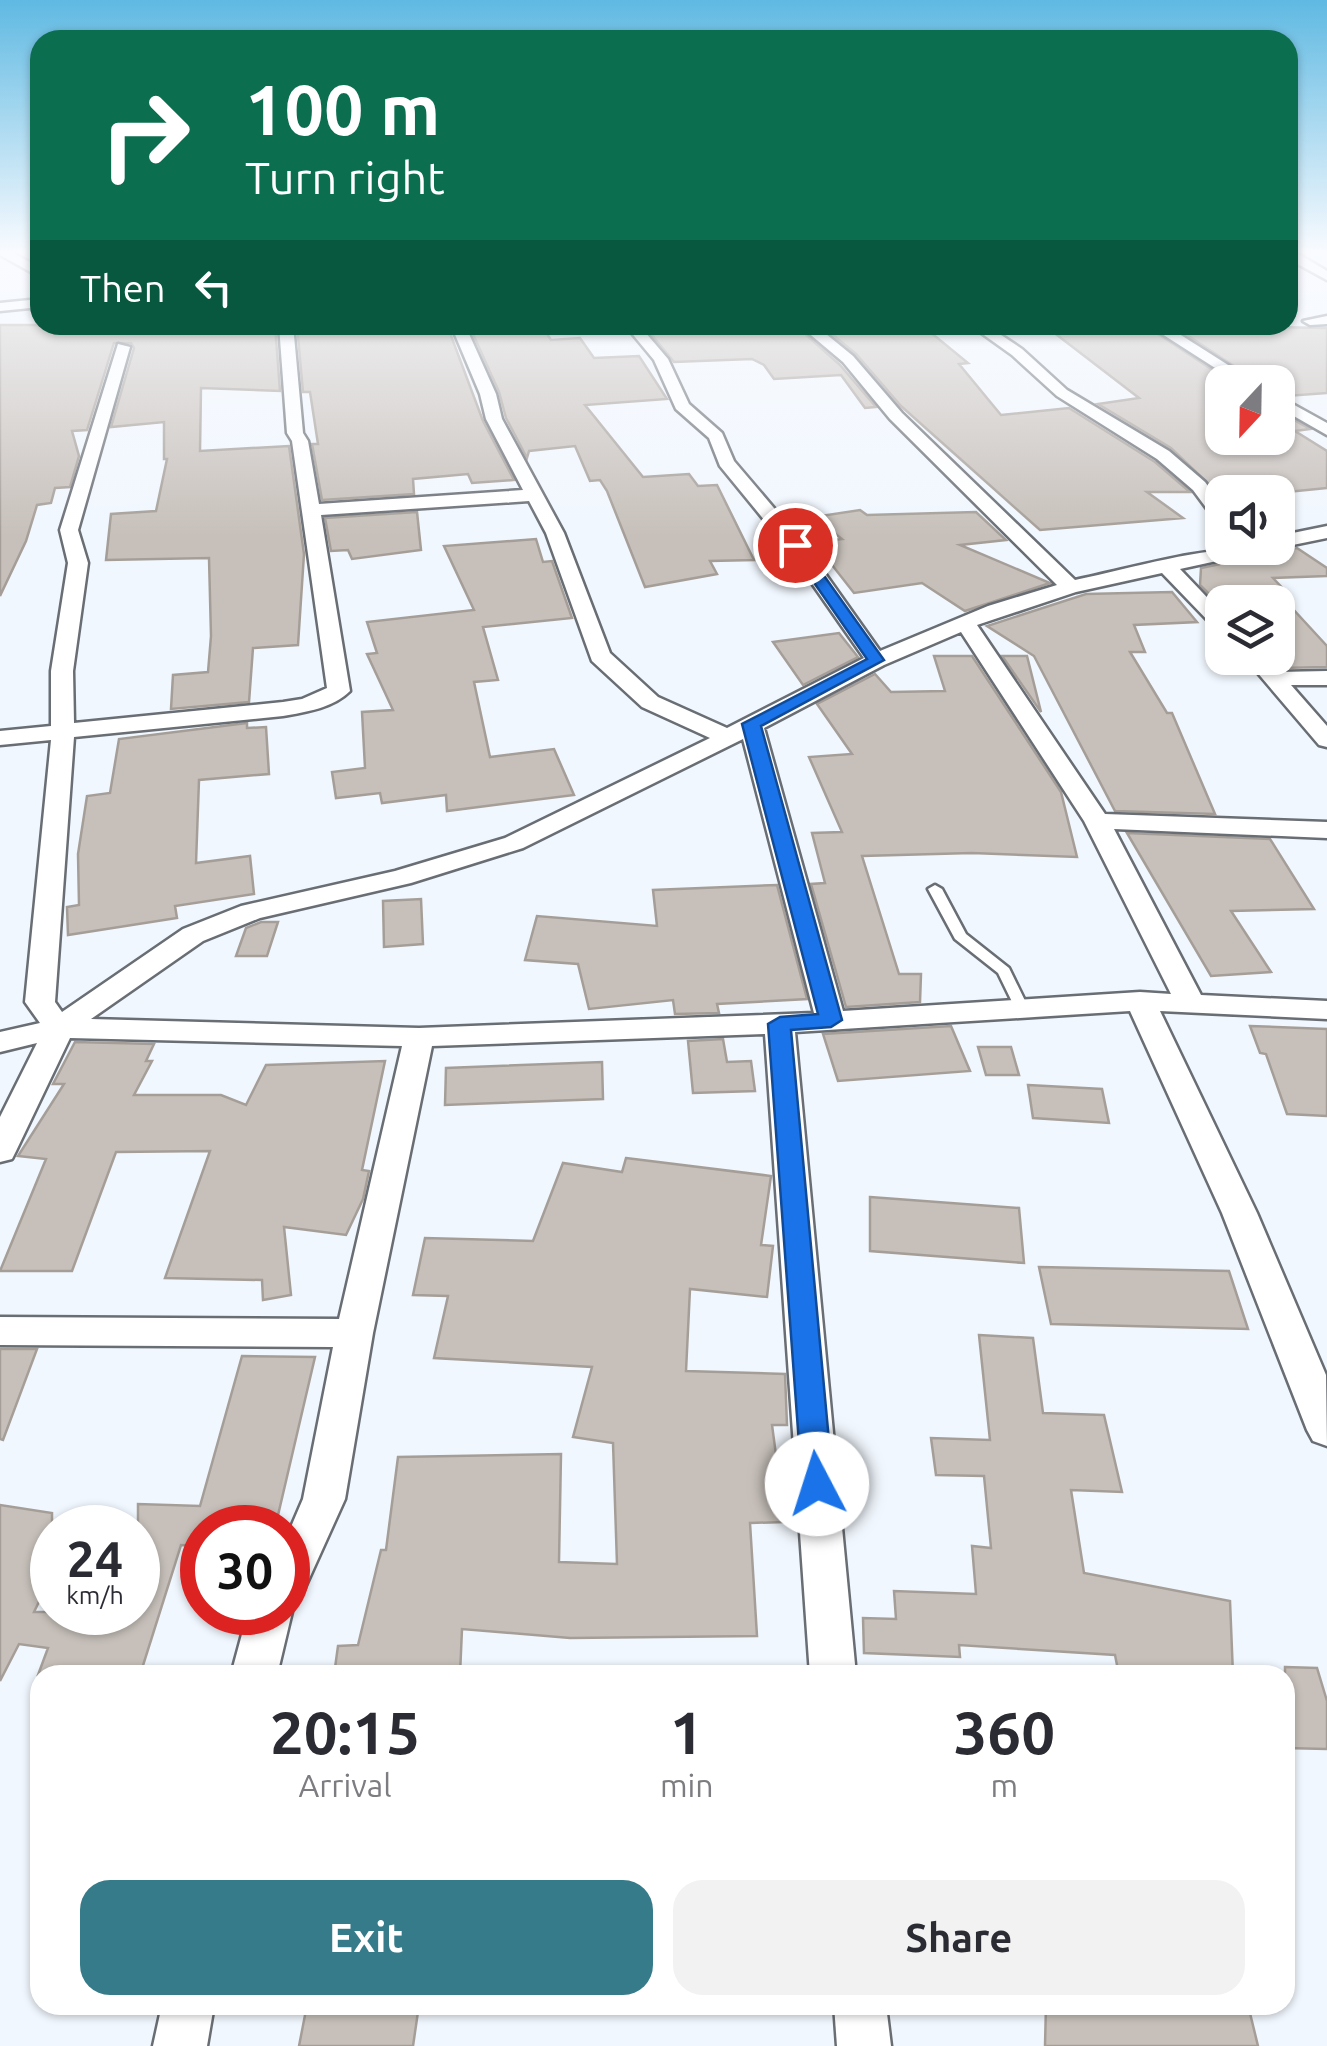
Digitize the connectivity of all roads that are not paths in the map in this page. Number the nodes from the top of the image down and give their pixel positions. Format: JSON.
{"nodes":[{"id":1,"x":288,"y":345,"type":"edge"},
{"id":2,"x":467,"y":345,"type":"edge"},
{"id":3,"x":650,"y":345,"type":"edge"},
{"id":4,"x":831,"y":345,"type":"edge"},
{"id":5,"x":1008,"y":345,"type":"edge"},
{"id":6,"x":1189,"y":345,"type":"edge"},
{"id":7,"x":123,"y":347,"type":"dead end"},
{"id":8,"x":1220,"y":365,"type":"edge"},
{"id":9,"x":1295,"y":410,"type":"edge"},
{"id":10,"x":1327,"y":430,"type":"edge"},
{"id":11,"x":1205,"y":493,"type":"edge"},
{"id":12,"x":534,"y":495,"type":"junction"},
{"id":13,"x":310,"y":510,"type":"junction"},
{"id":14,"x":1327,"y":532,"type":"edge"},
{"id":15,"x":1295,"y":539,"type":"edge"},
{"id":16,"x":1205,"y":556,"type":"edge"},
{"id":17,"x":1164,"y":564,"type":"junction"},
{"id":18,"x":1071,"y":586,"type":"junction"},
{"id":19,"x":1205,"y":606,"type":"edge"},
{"id":20,"x":966,"y":622,"type":"junction"},
{"id":21,"x":876,"y":660,"type":"junction"},
{"id":22,"x":1272,"y":675,"type":"edge"},
{"id":23,"x":1327,"y":678,"type":"edge"},
{"id":24,"x":1276,"y":679,"type":"junction"},
{"id":25,"x":751,"y":724,"type":"junction"},
{"id":26,"x":63,"y":732,"type":"junction"},
{"id":27,"x":725,"y":736,"type":"junction"},
{"id":28,"x":0,"y":738,"type":"edge"},
{"id":29,"x":1327,"y":740,"type":"edge"},
{"id":30,"x":1097,"y":821,"type":"junction"},
{"id":31,"x":1327,"y":830,"type":"edge"},
{"id":32,"x":935,"y":889,"type":"dead end"},
{"id":33,"x":1140,"y":1002,"type":"junction"},
{"id":34,"x":1190,"y":1002,"type":"junction"},
{"id":35,"x":1327,"y":1010,"type":"edge"},
{"id":36,"x":1024,"y":1011,"type":"junction"},
{"id":37,"x":831,"y":1020,"type":"junction"},
{"id":38,"x":780,"y":1024,"type":"junction"},
{"id":39,"x":59,"y":1028,"type":"junction"},
{"id":40,"x":420,"y":1037,"type":"junction"},
{"id":41,"x":0,"y":1042,"type":"edge"},
{"id":42,"x":0,"y":1150,"type":"edge"},
{"id":43,"x":0,"y":1331,"type":"edge"},
{"id":44,"x":354,"y":1334,"type":"junction"},
{"id":45,"x":1327,"y":1430,"type":"edge"},
{"id":46,"x":310,"y":1530,"type":"edge"},
{"id":47,"x":264,"y":1635,"type":"edge"},
{"id":48,"x":257,"y":1665,"type":"edge"},
{"id":49,"x":832,"y":1665,"type":"edge"},
{"id":50,"x":186,"y":2015,"type":"edge"},
{"id":51,"x":861,"y":2015,"type":"edge"},
{"id":52,"x":180,"y":2046,"type":"edge"},
{"id":53,"x":864,"y":2046,"type":"edge"}],
"edges":[{"from":1,"to":13,"type":"street"},
{"from":2,"to":12,"type":"street"},
{"from":3,"to":21,"type":"street"},
{"from":4,"to":18,"type":"street"},
{"from":5,"to":11,"type":"street"},
{"from":6,"to":8,"type":"street"},
{"from":7,"to":26,"type":"street"},
{"from":9,"to":10,"type":"street"},
{"from":12,"to":13,"type":"street"},
{"from":12,"to":27,"type":"street"},
{"from":13,"to":26,"type":"street"},
{"from":14,"to":15,"type":"street"},
{"from":16,"to":17,"type":"street"},
{"from":17,"to":18,"type":"street"},
{"from":17,"to":19,"type":"street"},
{"from":18,"to":20,"type":"street"},
{"from":20,"to":21,"type":"street"},
{"from":20,"to":30,"type":"street"},
{"from":21,"to":25,"type":"street"},
{"from":22,"to":24,"type":"street"},
{"from":23,"to":24,"type":"street"},
{"from":24,"to":29,"type":"street"},
{"from":25,"to":27,"type":"street"},
{"from":25,"to":37,"type":"street"},
{"from":26,"to":28,"type":"street"},
{"from":26,"to":39,"type":"street"},
{"from":27,"to":39,"type":"street"},
{"from":30,"to":31,"type":"street"},
{"from":30,"to":34,"type":"street"},
{"from":32,"to":36,"type":"lane"},
{"from":33,"to":34,"type":"street"},
{"from":33,"to":36,"type":"street"},
{"from":33,"to":45,"type":"street"},
{"from":34,"to":35,"type":"street"},
{"from":36,"to":37,"type":"street"},
{"from":37,"to":38,"type":"street"},
{"from":38,"to":40,"type":"street"},
{"from":38,"to":49,"type":"street"},
{"from":39,"to":40,"type":"street"},
{"from":39,"to":41,"type":"street"},
{"from":39,"to":42,"type":"street"},
{"from":40,"to":44,"type":"street"},
{"from":43,"to":44,"type":"street"},
{"from":44,"to":46,"type":"street"},
{"from":47,"to":48,"type":"street"},
{"from":50,"to":52,"type":"street"},
{"from":51,"to":53,"type":"street"}]}
